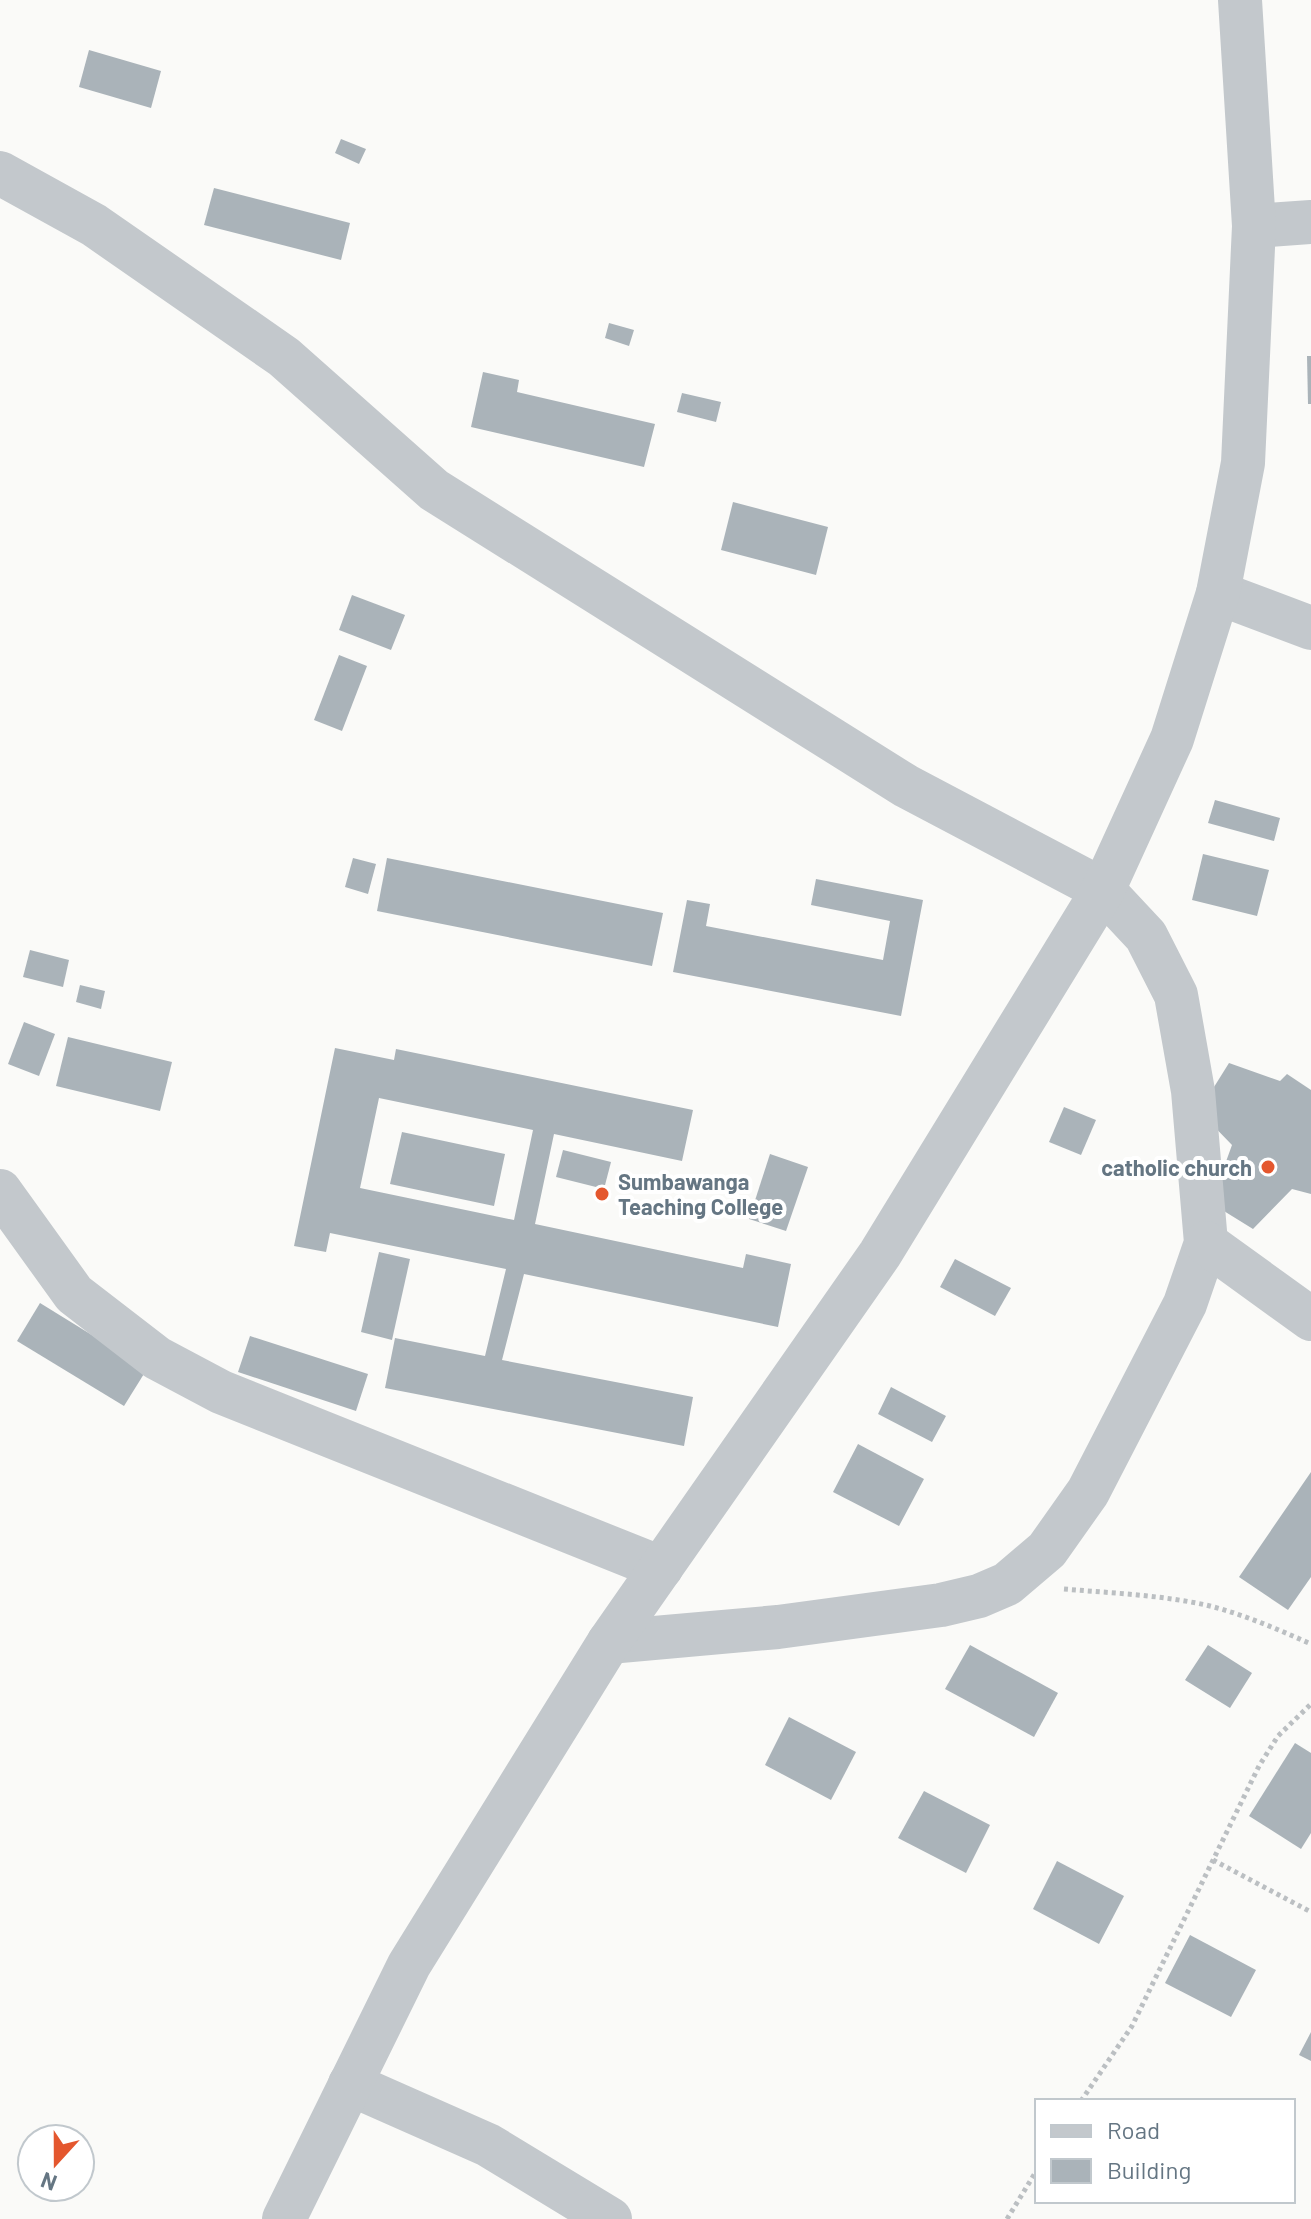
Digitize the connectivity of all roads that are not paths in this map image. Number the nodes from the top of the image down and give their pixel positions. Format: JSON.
{"nodes":[{"id":1,"x":1240,"y":0,"type":"edge"},
{"id":2,"x":0,"y":173,"type":"edge"},
{"id":3,"x":1311,"y":222,"type":"edge"},
{"id":4,"x":1254,"y":226,"type":"junction"},
{"id":5,"x":1218,"y":593,"type":"junction"},
{"id":6,"x":1311,"y":628,"type":"edge"},
{"id":7,"x":1103,"y":890,"type":"junction"},
{"id":8,"x":0,"y":1191,"type":"edge"},
{"id":9,"x":1206,"y":1243,"type":"junction"},
{"id":10,"x":1311,"y":1319,"type":"edge"},
{"id":11,"x":661,"y":1568,"type":"junction"},
{"id":12,"x":609,"y":1642,"type":"junction"},
{"id":13,"x":350,"y":2084,"type":"junction"},
{"id":14,"x":284,"y":2219,"type":"edge"},
{"id":15,"x":610,"y":2219,"type":"edge"}],
"edges":[{"from":1,"to":4,"type":"street"},
{"from":2,"to":7,"type":"street"},
{"from":3,"to":4,"type":"street"},
{"from":4,"to":5,"type":"street"},
{"from":5,"to":6,"type":"street"},
{"from":5,"to":7,"type":"street"},
{"from":7,"to":9,"type":"street"},
{"from":7,"to":11,"type":"street"},
{"from":8,"to":11,"type":"street"},
{"from":9,"to":10,"type":"street"},
{"from":9,"to":12,"type":"street"},
{"from":11,"to":12,"type":"street"},
{"from":12,"to":13,"type":"street"},
{"from":13,"to":14,"type":"street"},
{"from":13,"to":15,"type":"street"}]}
